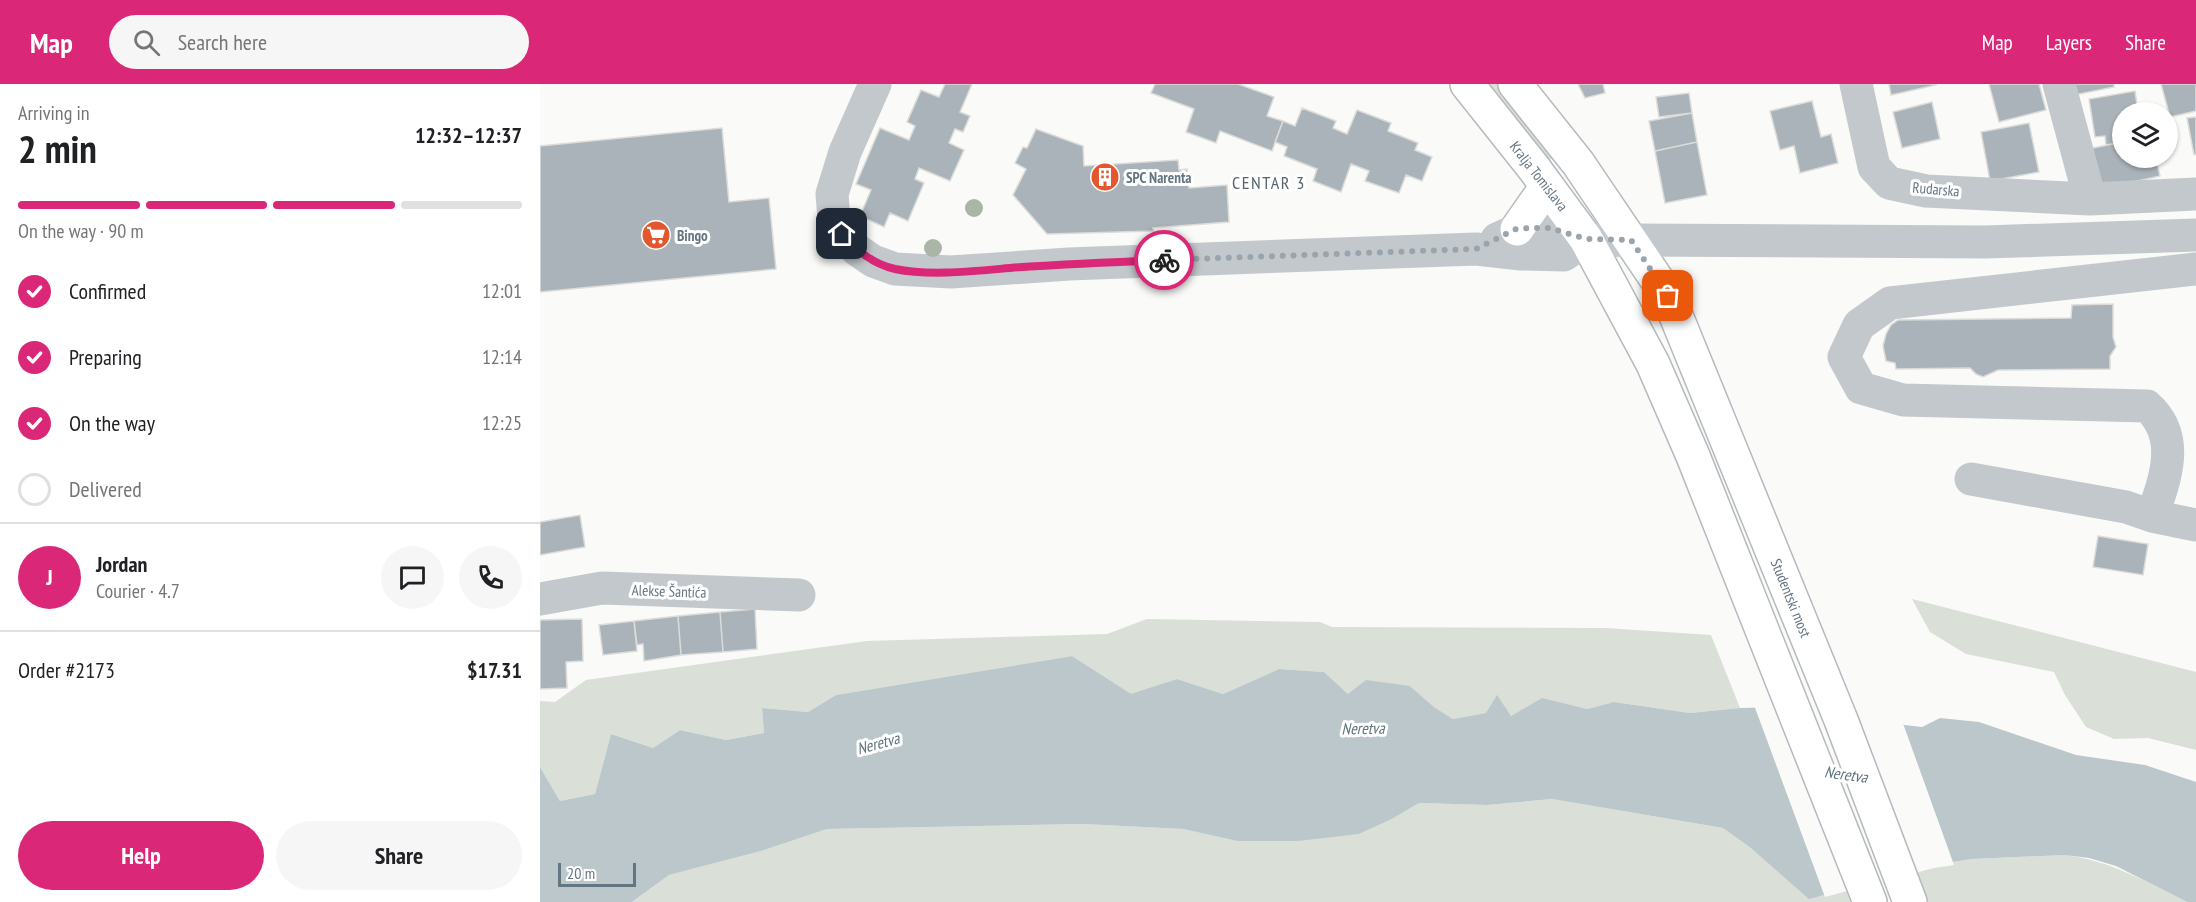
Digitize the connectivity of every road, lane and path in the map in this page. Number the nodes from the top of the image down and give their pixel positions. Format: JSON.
{"nodes":[{"id":1,"x":875,"y":84,"type":"edge"},
{"id":2,"x":1467,"y":84,"type":"edge"},
{"id":3,"x":1515,"y":84,"type":"edge"},
{"id":4,"x":1856,"y":84,"type":"edge"},
{"id":5,"x":2059,"y":84,"type":"edge"},
{"id":6,"x":1547,"y":186,"type":"junction"},
{"id":7,"x":2196,"y":194,"type":"edge"},
{"id":8,"x":2090,"y":199,"type":"junction"},
{"id":9,"x":1516,"y":229,"type":"junction"},
{"id":10,"x":2196,"y":235,"type":"edge"},
{"id":11,"x":1586,"y":239,"type":"junction"},
{"id":12,"x":1631,"y":240,"type":"junction"},
{"id":13,"x":1476,"y":249,"type":"junction"},
{"id":14,"x":2196,"y":269,"type":"edge"},
{"id":15,"x":1971,"y":479,"type":"dead end"},
{"id":16,"x":2174,"y":520,"type":"edge"},
{"id":17,"x":799,"y":595,"type":"dead end"},
{"id":18,"x":540,"y":600,"type":"edge"},
{"id":19,"x":1870,"y":902,"type":"edge"},
{"id":20,"x":1910,"y":902,"type":"edge"}],
"edges":[{"from":1,"to":13,"type":"street"},
{"from":2,"to":6,"type":"main road","name":"Kralja Tomislava"},
{"from":3,"to":12,"type":"main road"},
{"from":4,"to":8,"type":"street","name":"Rudarska"},
{"from":5,"to":8,"type":"street"},
{"from":6,"to":9,"type":"main road"},
{"from":6,"to":11,"type":"main road","name":"Kralja Tomislava"},
{"from":7,"to":8,"type":"street","name":"Rudarska"},
{"from":9,"to":11,"type":"street"},
{"from":9,"to":13,"type":"street"},
{"from":10,"to":12,"type":"street"},
{"from":11,"to":12,"type":"street"},
{"from":11,"to":13,"type":"street"},
{"from":11,"to":19,"type":"main road","name":"Kralja Tomislava"},
{"from":12,"to":20,"type":"main road","name":"Studentski most"},
{"from":14,"to":16,"type":"street"},
{"from":15,"to":16,"type":"street"},
{"from":17,"to":18,"type":"street","name":"Alekse Šantića"}]}
